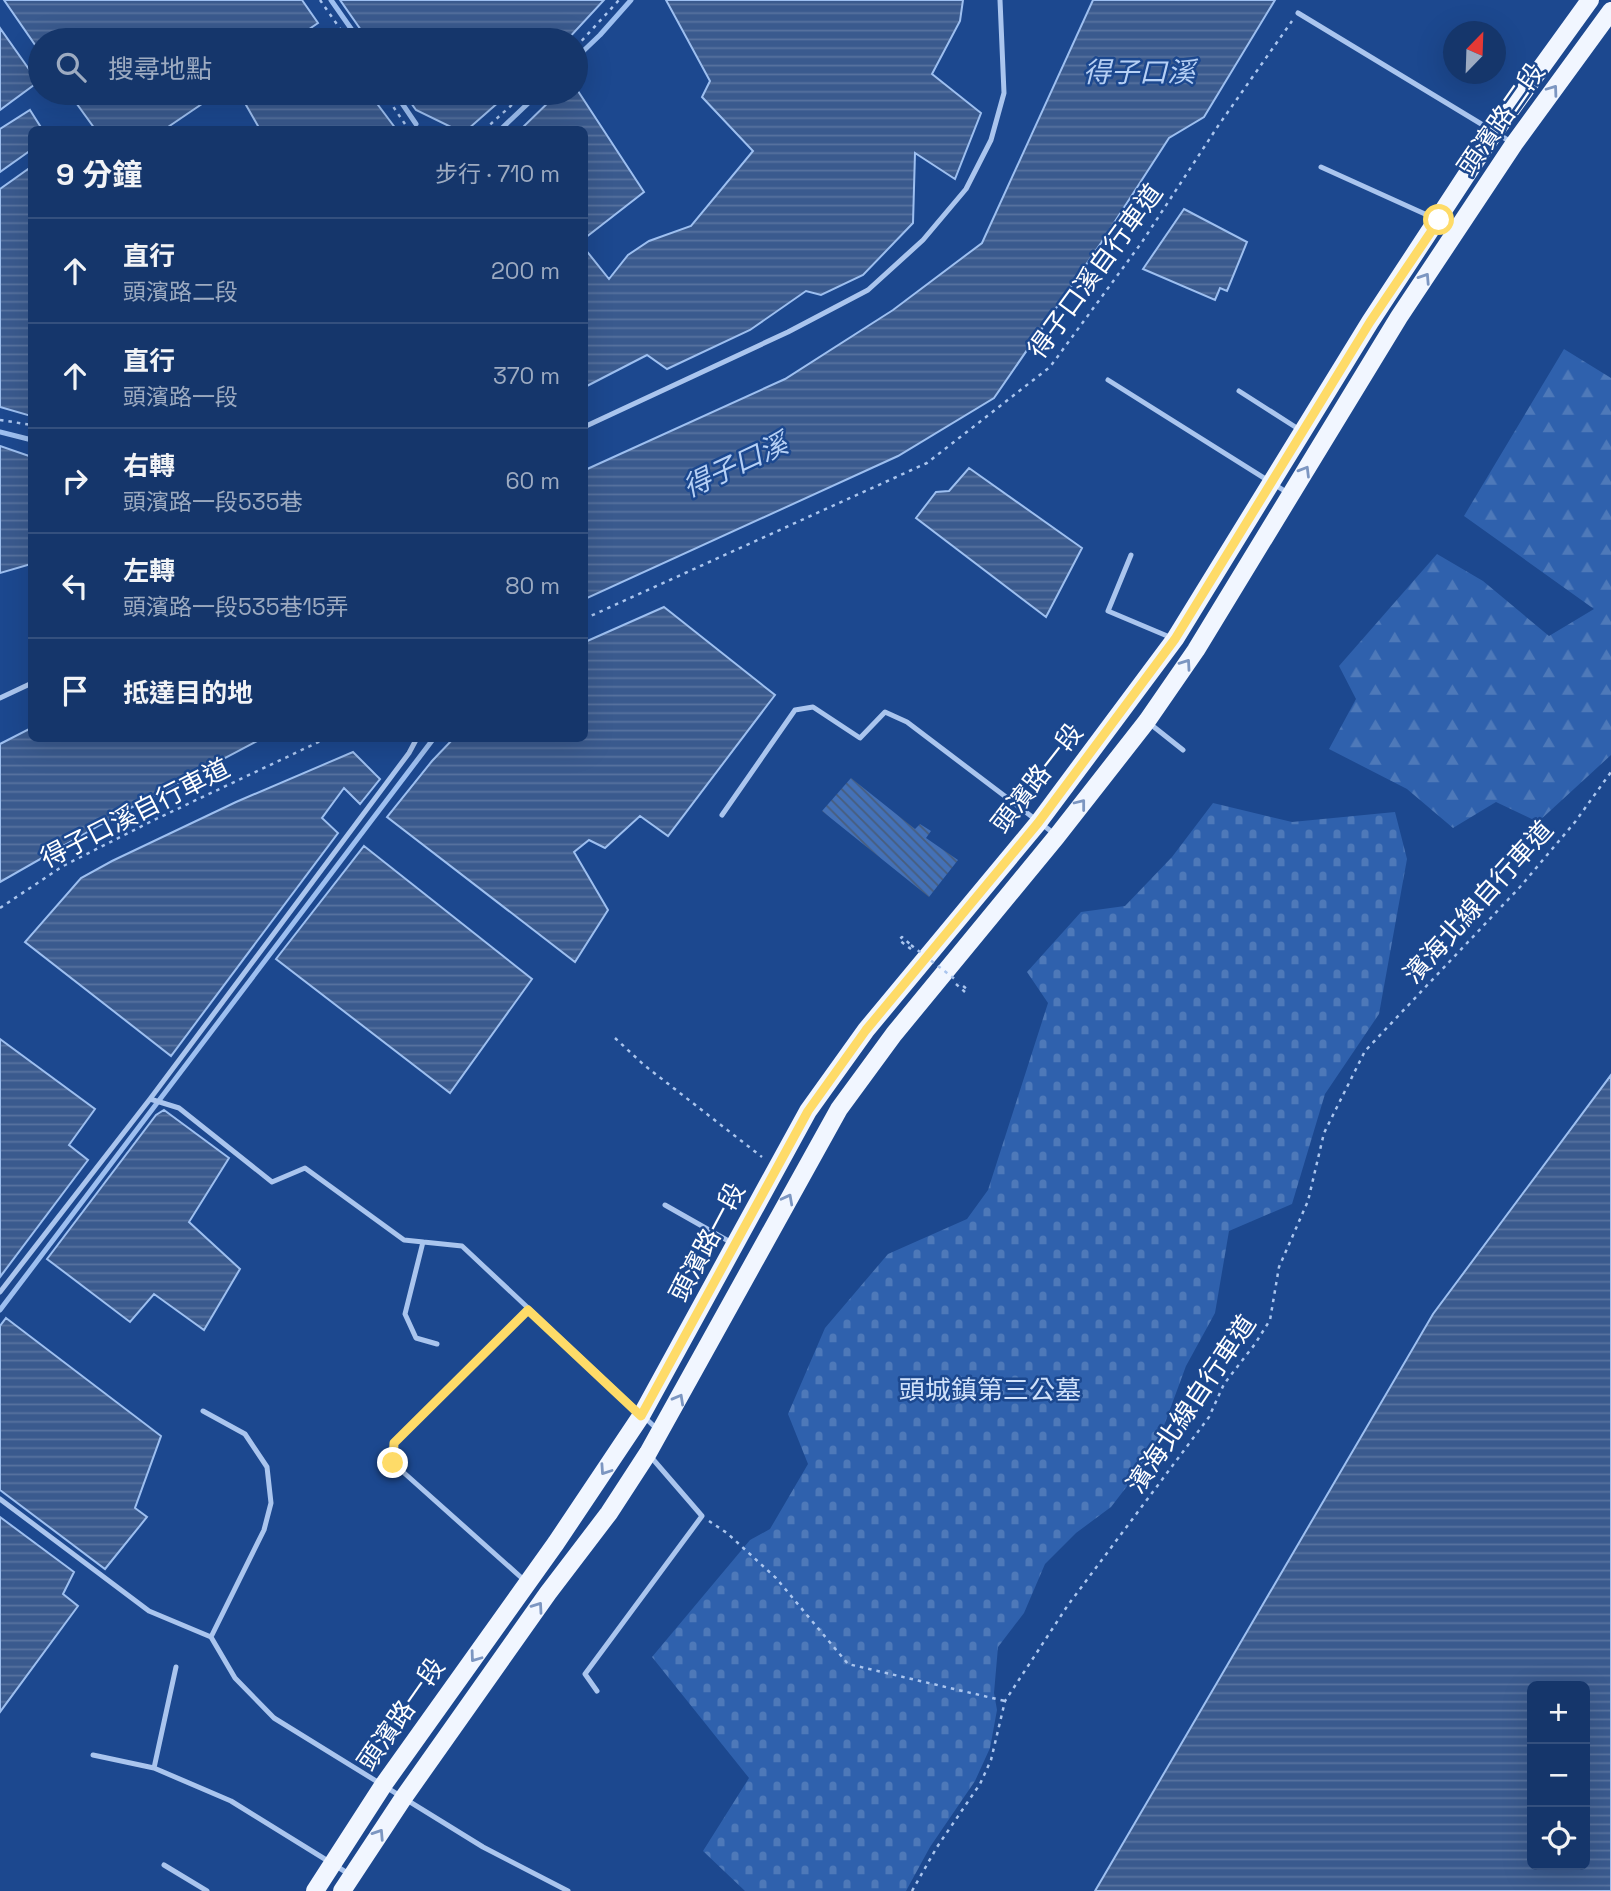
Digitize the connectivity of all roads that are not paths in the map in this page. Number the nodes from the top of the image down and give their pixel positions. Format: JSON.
{"nodes":[{"id":1,"x":1000,"y":0,"type":"edge"},
{"id":2,"x":1590,"y":0,"type":"edge"},
{"id":3,"x":1611,"y":11,"type":"edge"},
{"id":4,"x":1298,"y":13,"type":"road end"},
{"id":5,"x":1494,"y":132,"type":"junction"},
{"id":6,"x":1514,"y":144,"type":"junction"},
{"id":7,"x":1321,"y":167,"type":"dead end"},
{"id":8,"x":1439,"y":220,"type":"junction"},
{"id":9,"x":1108,"y":380,"type":"dead end"},
{"id":10,"x":1239,"y":391,"type":"dead end"},
{"id":11,"x":588,"y":425,"type":"edge"},
{"id":12,"x":1302,"y":431,"type":"junction"},
{"id":13,"x":1271,"y":483,"type":"junction"},
{"id":14,"x":1291,"y":494,"type":"junction"},
{"id":15,"x":1132,"y":555,"type":"dead end"},
{"id":16,"x":1175,"y":639,"type":"junction"},
{"id":17,"x":28,"y":685,"type":"edge"},
{"id":18,"x":0,"y":698,"type":"edge"},
{"id":19,"x":1147,"y":720,"type":"junction"},
{"id":20,"x":415,"y":742,"type":"edge"},
{"id":21,"x":1183,"y":750,"type":"dead end"},
{"id":22,"x":722,"y":815,"type":"dead end"},
{"id":23,"x":1038,"y":823,"type":"junction"},
{"id":24,"x":1057,"y":836,"type":"junction"},
{"id":25,"x":989,"y":881,"type":"junction"},
{"id":26,"x":1008,"y":896,"type":"junction"},
{"id":27,"x":954,"y":924,"type":"junction"},
{"id":28,"x":971,"y":939,"type":"junction"},
{"id":29,"x":150,"y":1099,"type":"junction"},
{"id":30,"x":664,"y":1205,"type":"dead end"},
{"id":31,"x":423,"y":1242,"type":"junction"},
{"id":32,"x":736,"y":1245,"type":"junction"},
{"id":33,"x":0,"y":1292,"type":"edge"},
{"id":34,"x":528,"y":1310,"type":"junction"},
{"id":35,"x":437,"y":1344,"type":"dead end"},
{"id":36,"x":204,"y":1411,"type":"dead end"},
{"id":37,"x":641,"y":1416,"type":"junction"},
{"id":38,"x":661,"y":1432,"type":"junction"},
{"id":39,"x":628,"y":1437,"type":"junction"},
{"id":40,"x":648,"y":1453,"type":"junction"},
{"id":41,"x":0,"y":1499,"type":"edge"},
{"id":42,"x":528,"y":1583,"type":"junction"},
{"id":43,"x":211,"y":1637,"type":"junction"},
{"id":44,"x":176,"y":1667,"type":"dead end"},
{"id":45,"x":597,"y":1691,"type":"dead end"},
{"id":46,"x":93,"y":1755,"type":"dead end"},
{"id":47,"x":153,"y":1768,"type":"junction"},
{"id":48,"x":384,"y":1784,"type":"junction"},
{"id":49,"x":404,"y":1797,"type":"junction"},
{"id":50,"x":332,"y":1863,"type":"junction"},
{"id":51,"x":164,"y":1866,"type":"dead end"},
{"id":52,"x":347,"y":1883,"type":"edge"},
{"id":53,"x":207,"y":1891,"type":"edge"},
{"id":54,"x":315,"y":1891,"type":"edge"},
{"id":55,"x":568,"y":1891,"type":"edge"}],
"edges":[{"from":1,"to":11,"type":"lane"},
{"from":2,"to":5,"type":"main road","name":"頭濱路二段"},
{"from":6,"to":3,"type":"main road","name":"頭濱路二段","one_way":true},
{"from":4,"to":5,"type":"lane"},
{"from":5,"to":6,"type":"lane"},
{"from":5,"to":8,"type":"main road","name":"頭濱路二段"},
{"from":14,"to":6,"type":"main road","name":"頭濱路二段","one_way":true},
{"from":7,"to":8,"type":"lane"},
{"from":8,"to":12,"type":"main road","name":"頭濱路二段"},
{"from":9,"to":13,"type":"lane"},
{"from":10,"to":12,"type":"lane"},
{"from":12,"to":13,"type":"main road","name":"頭濱路二段"},
{"from":13,"to":14,"type":"lane"},
{"from":13,"to":16,"type":"main road","name":"頭濱路二段"},
{"from":19,"to":14,"type":"main road","name":"頭濱路二段","one_way":true},
{"from":15,"to":16,"type":"lane"},
{"from":16,"to":23,"type":"main road","name":"頭濱路一段"},
{"from":17,"to":18,"type":"lane"},
{"from":19,"to":21,"type":"lane"},
{"from":24,"to":19,"type":"main road","name":"頭濱路一段","one_way":true},
{"from":20,"to":29,"type":"lane"},
{"from":22,"to":23,"type":"lane"},
{"from":23,"to":24,"type":"lane"},
{"from":23,"to":25,"type":"main road","name":"頭濱路一段"},
{"from":24,"to":26,"type":"main road","name":"頭濱路一段"},
{"from":25,"to":26,"type":"main road"},
{"from":25,"to":27,"type":"main road","name":"頭濱路一段"},
{"from":26,"to":28,"type":"main road","name":"頭濱路一段"},
{"from":27,"to":28,"type":"main road"},
{"from":27,"to":32,"type":"main road","name":"頭濱路一段"},
{"from":38,"to":28,"type":"main road","name":"頭濱路一段","one_way":true},
{"from":29,"to":31,"type":"lane"},
{"from":29,"to":33,"type":"lane"},
{"from":30,"to":32,"type":"lane"},
{"from":31,"to":34,"type":"lane"},
{"from":31,"to":35,"type":"lane"},
{"from":32,"to":37,"type":"main road","name":"頭濱路一段"},
{"from":34,"to":37,"type":"lane"},
{"from":34,"to":42,"type":"lane"},
{"from":36,"to":43,"type":"lane"},
{"from":37,"to":38,"type":"lane"},
{"from":37,"to":39,"type":"main road","name":"頭濱路一段"},
{"from":38,"to":40,"type":"main road","name":"頭濱路一段"},
{"from":39,"to":40,"type":"lane"},
{"from":39,"to":42,"type":"main road","name":"頭濱路一段","one_way":true},
{"from":40,"to":45,"type":"lane"},
{"from":49,"to":40,"type":"main road","name":"頭濱路一段","one_way":true},
{"from":41,"to":43,"type":"lane"},
{"from":42,"to":48,"type":"main road","name":"頭濱路一段","one_way":true},
{"from":43,"to":48,"type":"lane"},
{"from":44,"to":47,"type":"lane"},
{"from":46,"to":47,"type":"lane"},
{"from":47,"to":50,"type":"lane"},
{"from":48,"to":49,"type":"lane"},
{"from":48,"to":50,"type":"main road","name":"頭濱路一段"},
{"from":52,"to":49,"type":"main road","name":"頭濱路一段","one_way":true},
{"from":49,"to":55,"type":"lane"},
{"from":50,"to":52,"type":"lane"},
{"from":50,"to":54,"type":"main road","name":"頭濱路一段"},
{"from":51,"to":53,"type":"lane"}]}
